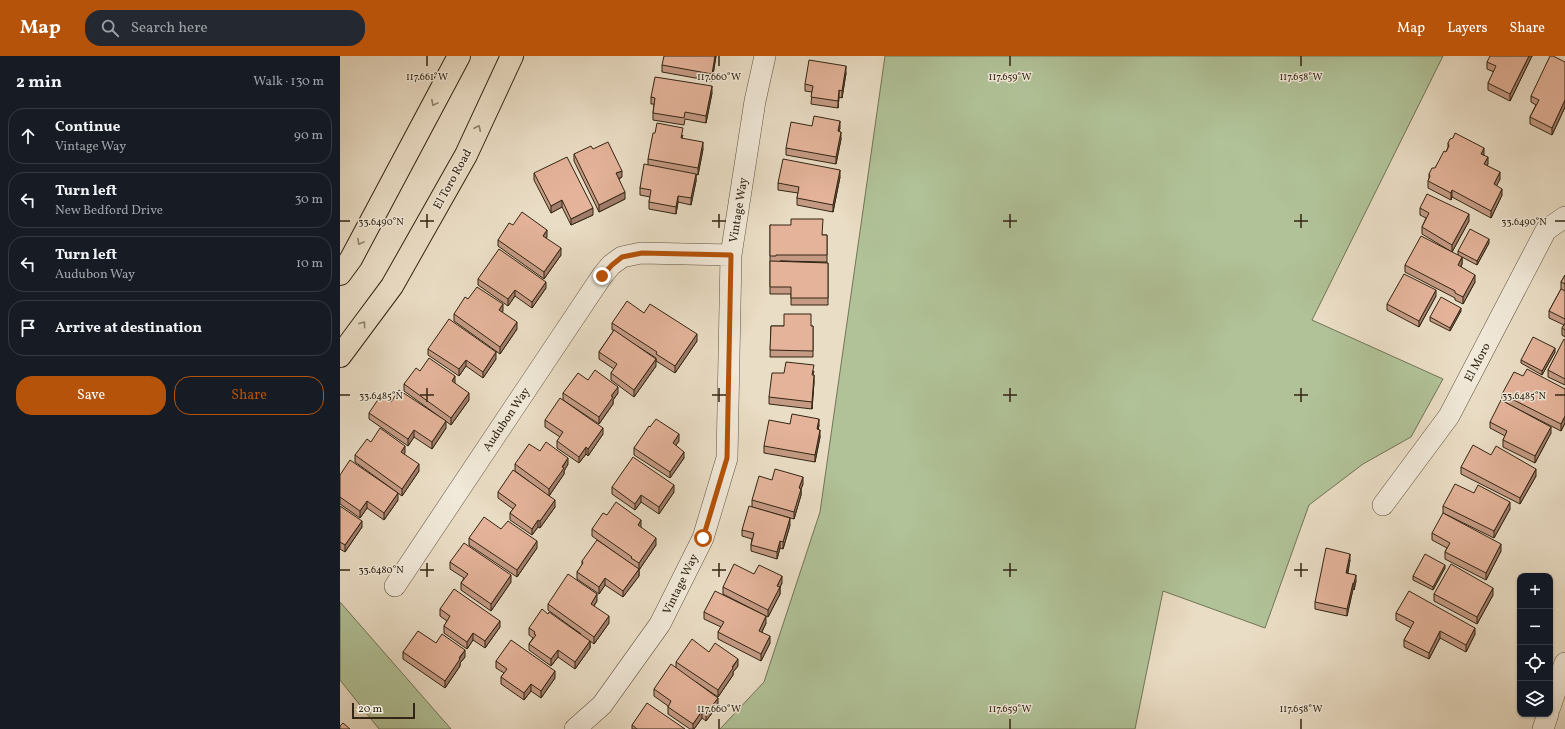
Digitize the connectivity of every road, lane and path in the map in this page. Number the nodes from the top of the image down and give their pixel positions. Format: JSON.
{"nodes":[{"id":1,"x":459,"y":56,"type":"edge"},
{"id":2,"x":512,"y":56,"type":"edge"},
{"id":3,"x":765,"y":56,"type":"edge"},
{"id":4,"x":1565,"y":217,"type":"edge"},
{"id":5,"x":731,"y":255,"type":"junction"},
{"id":6,"x":340,"y":274,"type":"edge"},
{"id":7,"x":340,"y":356,"type":"edge"},
{"id":8,"x":1383,"y":505,"type":"dead end"},
{"id":9,"x":395,"y":586,"type":"dead end"},
{"id":10,"x":1565,"y":663,"type":"edge"},
{"id":11,"x":1553,"y":697,"type":"edge"},
{"id":12,"x":1547,"y":717,"type":"edge"},
{"id":13,"x":575,"y":729,"type":"edge"},
{"id":14,"x":1543,"y":729,"type":"edge"}],
"edges":[{"from":1,"to":6,"type":"main road","one_way":true},
{"from":7,"to":2,"type":"main road","name":"El Toro Road","one_way":true},
{"from":3,"to":5,"type":"street","name":"Vintage Way"},
{"from":4,"to":8,"type":"street","name":"El Moro"},
{"from":5,"to":9,"type":"street","name":"Audubon Way"},
{"from":5,"to":13,"type":"street","name":"Vintage Way"},
{"from":10,"to":11,"type":"street"},
{"from":12,"to":14,"type":"street"}]}
